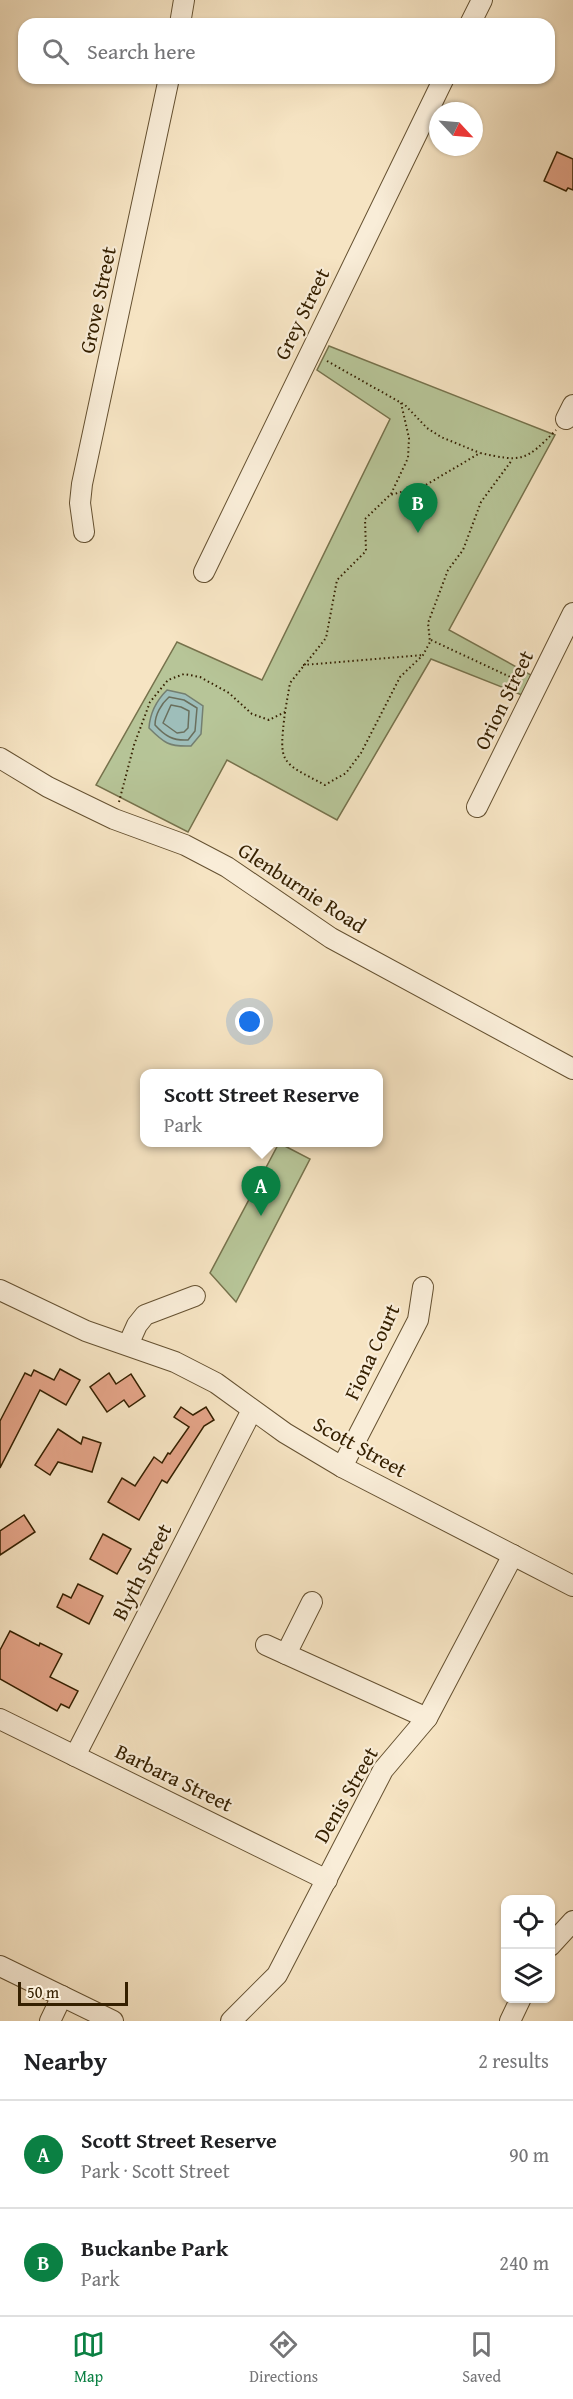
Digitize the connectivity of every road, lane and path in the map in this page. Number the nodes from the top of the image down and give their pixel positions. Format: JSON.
{"nodes":[{"id":1,"x":184,"y":0,"type":"edge"},
{"id":2,"x":482,"y":0,"type":"edge"},
{"id":3,"x":181,"y":18,"type":"edge"},
{"id":4,"x":473,"y":18,"type":"edge"},
{"id":5,"x":168,"y":84,"type":"edge"},
{"id":6,"x":441,"y":84,"type":"edge"},
{"id":7,"x":311,"y":352,"type":"junction"},
{"id":8,"x":401,"y":403,"type":"junction"},
{"id":9,"x":570,"y":412,"type":"edge"},
{"id":10,"x":480,"y":453,"type":"junction"},
{"id":11,"x":512,"y":459,"type":"junction"},
{"id":12,"x":390,"y":495,"type":"junction"},
{"id":13,"x":84,"y":532,"type":"dead end"},
{"id":14,"x":204,"y":572,"type":"dead end"},
{"id":15,"x":573,"y":613,"type":"edge"},
{"id":16,"x":430,"y":640,"type":"junction"},
{"id":17,"x":423,"y":655,"type":"junction"},
{"id":18,"x":303,"y":665,"type":"junction"},
{"id":19,"x":536,"y":689,"type":"junction"},
{"id":20,"x":285,"y":712,"type":"junction"},
{"id":21,"x":0,"y":758,"type":"edge"},
{"id":22,"x":477,"y":807,"type":"dead end"},
{"id":23,"x":114,"y":819,"type":"junction"},
{"id":24,"x":573,"y":1069,"type":"edge"},
{"id":25,"x":423,"y":1287,"type":"dead end"},
{"id":26,"x":0,"y":1290,"type":"edge"},
{"id":27,"x":195,"y":1296,"type":"dead end"},
{"id":28,"x":128,"y":1345,"type":"junction"},
{"id":29,"x":252,"y":1410,"type":"junction"},
{"id":30,"x":342,"y":1467,"type":"junction"},
{"id":31,"x":513,"y":1555,"type":"junction"},
{"id":32,"x":572,"y":1585,"type":"edge"},
{"id":33,"x":312,"y":1602,"type":"dead end"},
{"id":34,"x":266,"y":1645,"type":"dead end"},
{"id":35,"x":286,"y":1654,"type":"junction"},
{"id":36,"x":427,"y":1718,"type":"junction"},
{"id":37,"x":0,"y":1719,"type":"edge"},
{"id":38,"x":75,"y":1756,"type":"junction"},
{"id":39,"x":327,"y":1880,"type":"junction"},
{"id":40,"x":573,"y":1921,"type":"edge"},
{"id":41,"x":555,"y":1941,"type":"edge"},
{"id":42,"x":0,"y":1966,"type":"edge"},
{"id":43,"x":62,"y":1996,"type":"junction"},
{"id":44,"x":519,"y":2003,"type":"edge"},
{"id":45,"x":50,"y":2021,"type":"edge"},
{"id":46,"x":113,"y":2021,"type":"edge"},
{"id":47,"x":231,"y":2021,"type":"edge"},
{"id":48,"x":510,"y":2021,"type":"edge"}],
"edges":[{"from":1,"to":3,"type":"street"},
{"from":2,"to":4,"type":"street"},
{"from":5,"to":13,"type":"street","name":"Grove Street"},
{"from":6,"to":7,"type":"street","name":"Grey Street"},
{"from":7,"to":8,"type":"path"},
{"from":7,"to":14,"type":"street","name":"Grey Street"},
{"from":8,"to":10,"type":"path"},
{"from":8,"to":12,"type":"path"},
{"from":9,"to":11,"type":"path"},
{"from":10,"to":11,"type":"path"},
{"from":10,"to":12,"type":"path"},
{"from":11,"to":16,"type":"path"},
{"from":12,"to":18,"type":"path"},
{"from":15,"to":19,"type":"street","name":"Orion Street"},
{"from":16,"to":17,"type":"path"},
{"from":16,"to":19,"type":"path"},
{"from":17,"to":18,"type":"path"},
{"from":17,"to":20,"type":"path"},
{"from":18,"to":20,"type":"path"},
{"from":19,"to":22,"type":"street","name":"Orion Street"},
{"from":20,"to":23,"type":"path"},
{"from":21,"to":23,"type":"street","name":"Glenburnie Road"},
{"from":23,"to":24,"type":"street","name":"Glenburnie Road"},
{"from":25,"to":30,"type":"street","name":"Fiona Court"},
{"from":26,"to":28,"type":"street","name":"Scott Street"},
{"from":27,"to":28,"type":"street"},
{"from":28,"to":29,"type":"street","name":"Scott Street"},
{"from":29,"to":30,"type":"street","name":"Scott Street"},
{"from":29,"to":38,"type":"street","name":"Blyth Street"},
{"from":30,"to":31,"type":"street","name":"Scott Street"},
{"from":31,"to":32,"type":"street","name":"Scott Street"},
{"from":31,"to":36,"type":"street","name":"Denis Street"},
{"from":33,"to":35,"type":"street"},
{"from":34,"to":35,"type":"street"},
{"from":35,"to":36,"type":"street"},
{"from":36,"to":39,"type":"street","name":"Denis Street"},
{"from":37,"to":38,"type":"street","name":"Barbara Street"},
{"from":38,"to":39,"type":"street","name":"Barbara Street"},
{"from":39,"to":47,"type":"street","name":"Denis Street"},
{"from":40,"to":41,"type":"street"},
{"from":42,"to":43,"type":"street"},
{"from":43,"to":45,"type":"street"},
{"from":43,"to":46,"type":"street"},
{"from":44,"to":48,"type":"street"}]}
